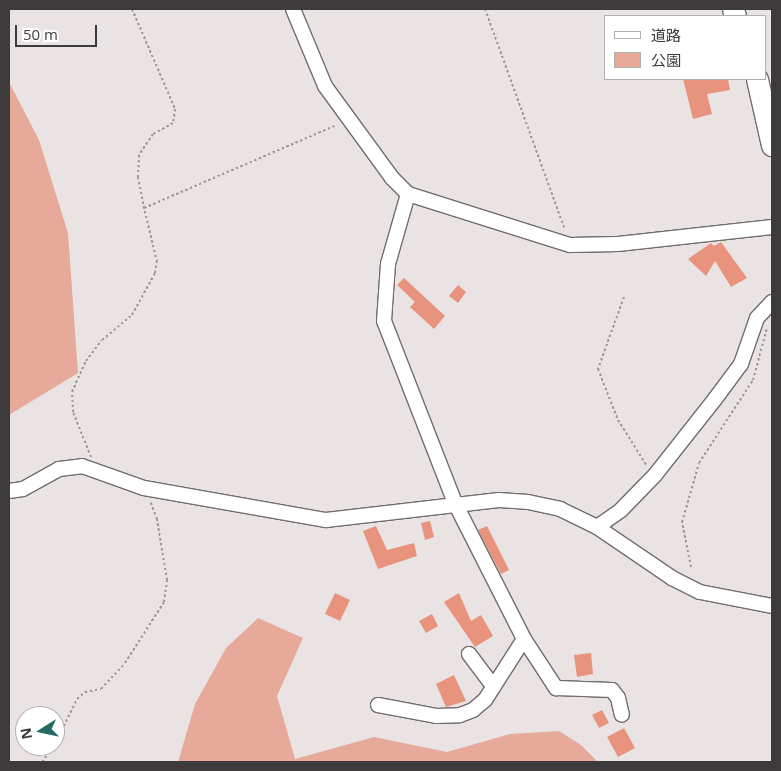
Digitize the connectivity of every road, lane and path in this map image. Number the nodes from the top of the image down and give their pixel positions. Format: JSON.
{"nodes":[{"id":1,"x":132,"y":9,"type":"edge"},
{"id":2,"x":293,"y":9,"type":"edge"},
{"id":3,"x":484,"y":9,"type":"edge"},
{"id":4,"x":758,"y":80,"type":"edge"},
{"id":5,"x":349,"y":120,"type":"junction"},
{"id":6,"x":772,"y":145,"type":"edge"},
{"id":7,"x":408,"y":194,"type":"junction"},
{"id":8,"x":144,"y":208,"type":"junction"},
{"id":9,"x":772,"y":227,"type":"edge"},
{"id":10,"x":570,"y":245,"type":"junction"},
{"id":11,"x":624,"y":297,"type":"dead end"},
{"id":12,"x":767,"y":306,"type":"edge"},
{"id":13,"x":95,"y":469,"type":"junction"},
{"id":14,"x":655,"y":475,"type":"junction"},
{"id":15,"x":144,"y":488,"type":"junction"},
{"id":16,"x":9,"y":491,"type":"edge"},
{"id":17,"x":455,"y":503,"type":"junction"},
{"id":18,"x":597,"y":528,"type":"junction"},
{"id":19,"x":691,"y":567,"type":"dead end"},
{"id":20,"x":772,"y":606,"type":"edge"},
{"id":21,"x":524,"y":639,"type":"junction"},
{"id":22,"x":469,"y":654,"type":"dead end"},
{"id":23,"x":493,"y":686,"type":"junction"},
{"id":24,"x":378,"y":705,"type":"dead end"},
{"id":25,"x":622,"y":715,"type":"dead end"},
{"id":26,"x":65,"y":723,"type":"edge"}],
"edges":[{"from":1,"to":8,"type":"path"},
{"from":2,"to":5,"type":"street"},
{"from":3,"to":10,"type":"path"},
{"from":4,"to":6,"type":"highway"},
{"from":5,"to":7,"type":"street"},
{"from":5,"to":8,"type":"path"},
{"from":7,"to":10,"type":"street"},
{"from":7,"to":17,"type":"street"},
{"from":8,"to":13,"type":"path"},
{"from":9,"to":10,"type":"street"},
{"from":11,"to":14,"type":"path"},
{"from":12,"to":14,"type":"street"},
{"from":12,"to":19,"type":"path"},
{"from":13,"to":15,"type":"street"},
{"from":13,"to":16,"type":"street"},
{"from":14,"to":18,"type":"street"},
{"from":15,"to":17,"type":"street"},
{"from":15,"to":26,"type":"path"},
{"from":17,"to":18,"type":"street"},
{"from":17,"to":21,"type":"street"},
{"from":18,"to":20,"type":"street"},
{"from":21,"to":23,"type":"street"},
{"from":21,"to":25,"type":"street"},
{"from":22,"to":23,"type":"street"},
{"from":23,"to":24,"type":"street"}]}
